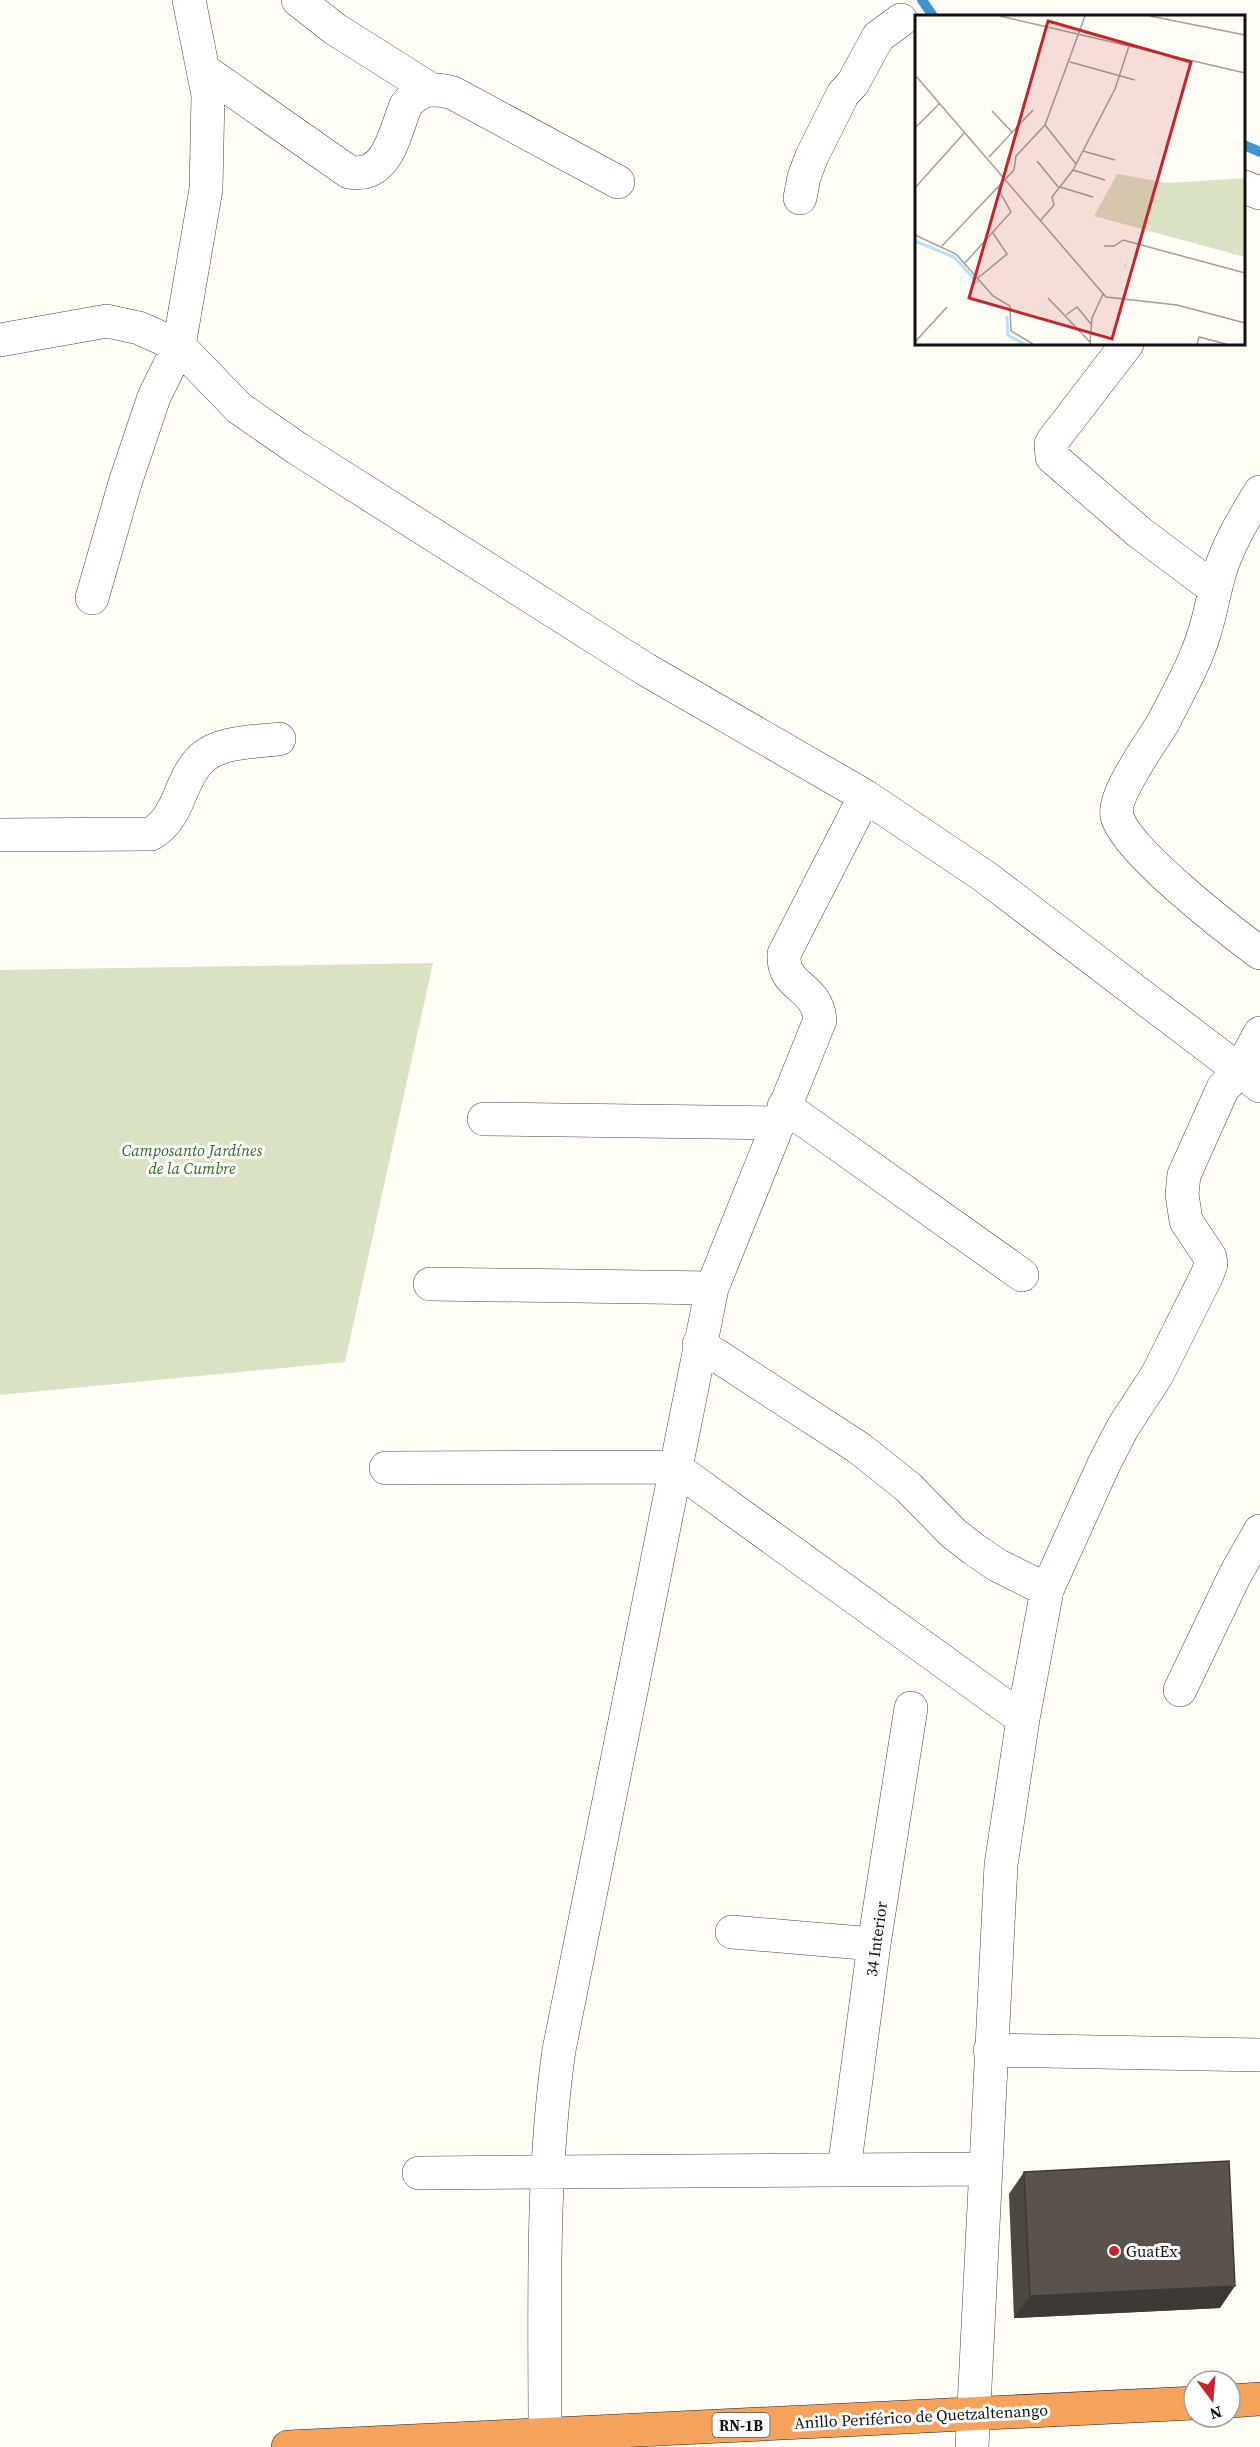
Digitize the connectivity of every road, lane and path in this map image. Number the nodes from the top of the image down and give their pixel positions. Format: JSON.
{"nodes":[{"id":1,"x":189,"y":0,"type":"edge"},
{"id":2,"x":298,"y":0,"type":"edge"},
{"id":3,"x":903,"y":20,"type":"edge"},
{"id":4,"x":205,"y":70,"type":"junction"},
{"id":5,"x":430,"y":89,"type":"junction"},
{"id":6,"x":618,"y":182,"type":"dead end"},
{"id":7,"x":1245,"y":187,"type":"edge"},
{"id":8,"x":1260,"y":193,"type":"edge"},
{"id":9,"x":800,"y":198,"type":"dead end"},
{"id":10,"x":0,"y":340,"type":"edge"},
{"id":11,"x":1126,"y":345,"type":"edge"},
{"id":12,"x":179,"y":346,"type":"junction"},
{"id":13,"x":1260,"y":492,"type":"edge"},
{"id":14,"x":1215,"y":589,"type":"junction"},
{"id":15,"x":92,"y":598,"type":"dead end"},
{"id":16,"x":279,"y":739,"type":"dead end"},
{"id":17,"x":865,"y":795,"type":"junction"},
{"id":18,"x":0,"y":835,"type":"edge"},
{"id":19,"x":1260,"y":953,"type":"edge"},
{"id":20,"x":1260,"y":1033,"type":"edge"},
{"id":21,"x":1250,"y":1079,"type":"edge"},
{"id":22,"x":781,"y":1114,"type":"junction"},
{"id":23,"x":484,"y":1119,"type":"dead end"},
{"id":24,"x":1022,"y":1275,"type":"dead end"},
{"id":25,"x":430,"y":1284,"type":"dead end"},
{"id":26,"x":712,"y":1288,"type":"junction"},
{"id":27,"x":699,"y":1344,"type":"junction"},
{"id":28,"x":674,"y":1467,"type":"junction"},
{"id":29,"x":387,"y":1468,"type":"dead end"},
{"id":30,"x":1260,"y":1531,"type":"edge"},
{"id":31,"x":1047,"y":1590,"type":"junction"},
{"id":32,"x":1180,"y":1690,"type":"dead end"},
{"id":33,"x":911,"y":1708,"type":"dead end"},
{"id":34,"x":1023,"y":1719,"type":"junction"},
{"id":35,"x":732,"y":1932,"type":"dead end"},
{"id":36,"x":874,"y":1944,"type":"junction"},
{"id":37,"x":990,"y":2050,"type":"junction"},
{"id":38,"x":1260,"y":2055,"type":"edge"},
{"id":39,"x":986,"y":2169,"type":"junction"},
{"id":40,"x":844,"y":2170,"type":"junction"},
{"id":41,"x":547,"y":2172,"type":"junction"},
{"id":42,"x":419,"y":2173,"type":"dead end"},
{"id":43,"x":1260,"y":2399,"type":"edge"},
{"id":44,"x":1242,"y":2400,"type":"edge"},
{"id":45,"x":1182,"y":2404,"type":"edge"},
{"id":46,"x":972,"y":2414,"type":"junction"},
{"id":47,"x":545,"y":2434,"type":"junction"},
{"id":48,"x":288,"y":2447,"type":"edge"},
{"id":49,"x":972,"y":2447,"type":"edge"}],
"edges":[{"from":1,"to":4,"type":"street"},
{"from":2,"to":5,"type":"street"},
{"from":3,"to":9,"type":"street"},
{"from":4,"to":5,"type":"street"},
{"from":4,"to":12,"type":"street"},
{"from":5,"to":6,"type":"street"},
{"from":7,"to":8,"type":"street"},
{"from":10,"to":12,"type":"street"},
{"from":11,"to":14,"type":"street"},
{"from":12,"to":15,"type":"street"},
{"from":12,"to":17,"type":"street"},
{"from":13,"to":14,"type":"street"},
{"from":14,"to":19,"type":"street"},
{"from":16,"to":18,"type":"street"},
{"from":17,"to":21,"type":"street"},
{"from":17,"to":22,"type":"street"},
{"from":20,"to":21,"type":"street"},
{"from":21,"to":31,"type":"street"},
{"from":22,"to":23,"type":"street"},
{"from":22,"to":24,"type":"street"},
{"from":22,"to":26,"type":"street"},
{"from":25,"to":26,"type":"street"},
{"from":26,"to":27,"type":"street"},
{"from":27,"to":28,"type":"street"},
{"from":27,"to":31,"type":"street"},
{"from":28,"to":29,"type":"street"},
{"from":28,"to":34,"type":"street"},
{"from":28,"to":41,"type":"street"},
{"from":30,"to":32,"type":"street"},
{"from":31,"to":34,"type":"street"},
{"from":33,"to":36,"type":"street","name":"34 Interior"},
{"from":34,"to":37,"type":"street"},
{"from":35,"to":36,"type":"street"},
{"from":36,"to":40,"type":"street","name":"34 Interior"},
{"from":37,"to":38,"type":"street"},
{"from":37,"to":39,"type":"street"},
{"from":39,"to":40,"type":"street"},
{"from":39,"to":46,"type":"street"},
{"from":40,"to":41,"type":"street"},
{"from":41,"to":42,"type":"street"},
{"from":41,"to":47,"type":"street"},
{"from":43,"to":44,"type":"highway"},
{"from":45,"to":46,"type":"highway","name":"Anillo Periférico de Quetzaltenango","number":"RN-1B"},
{"from":46,"to":47,"type":"highway","name":"Anillo Periférico de Quetzaltenango","number":"RN-1B"},
{"from":46,"to":49,"type":"street"},
{"from":47,"to":48,"type":"highway","name":"Anillo Periférico de Quetzaltenango","number":"RN-1B"}]}
